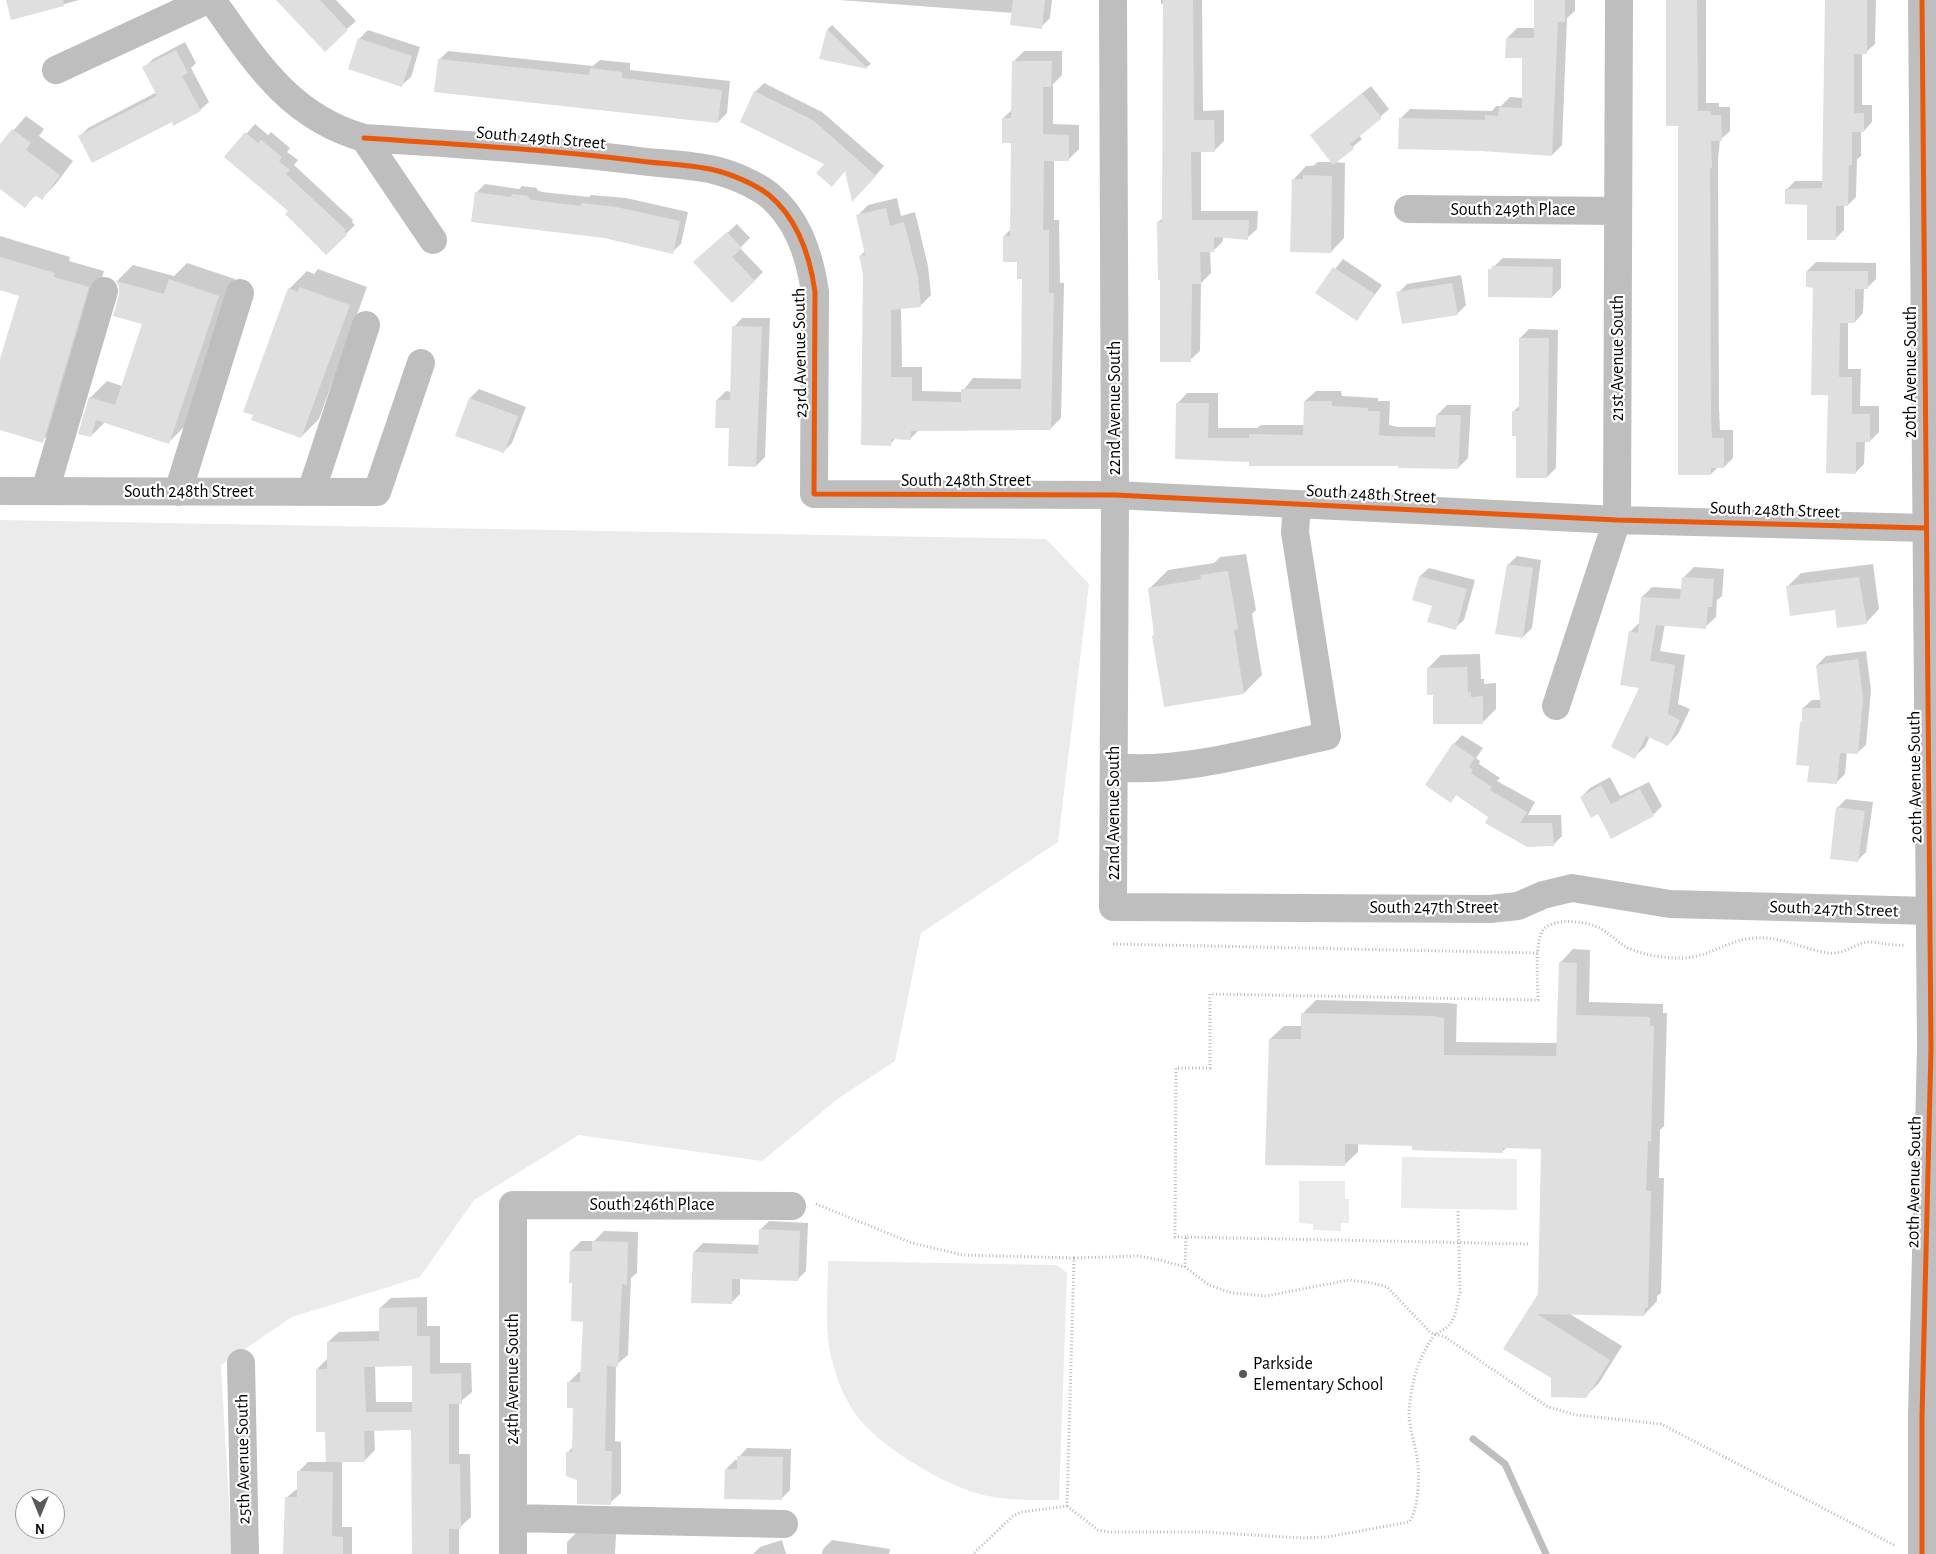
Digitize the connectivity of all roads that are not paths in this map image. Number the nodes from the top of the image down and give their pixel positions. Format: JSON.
{"nodes":[{"id":1,"x":206,"y":0,"type":"edge"},
{"id":2,"x":212,"y":0,"type":"edge"},
{"id":3,"x":1113,"y":0,"type":"edge"},
{"id":4,"x":1620,"y":0,"type":"edge"},
{"id":5,"x":1922,"y":0,"type":"edge"},
{"id":6,"x":56,"y":70,"type":"dead end"},
{"id":7,"x":364,"y":138,"type":"junction"},
{"id":8,"x":1408,"y":209,"type":"dead end"},
{"id":9,"x":1618,"y":211,"type":"junction"},
{"id":10,"x":789,"y":217,"type":"joint"},
{"id":11,"x":433,"y":240,"type":"dead end"},
{"id":12,"x":104,"y":291,"type":"dead end"},
{"id":13,"x":240,"y":293,"type":"dead end"},
{"id":14,"x":366,"y":325,"type":"dead end"},
{"id":15,"x":421,"y":363,"type":"dead end"},
{"id":16,"x":0,"y":491,"type":"edge"},
{"id":17,"x":45,"y":491,"type":"junction"},
{"id":18,"x":178,"y":492,"type":"junction"},
{"id":19,"x":311,"y":492,"type":"junction"},
{"id":20,"x":814,"y":494,"type":"joint"},
{"id":21,"x":1116,"y":495,"type":"junction"},
{"id":22,"x":1297,"y":504,"type":"junction"},
{"id":23,"x":1617,"y":520,"type":"junction"},
{"id":24,"x":1926,"y":528,"type":"junction"},
{"id":25,"x":1556,"y":706,"type":"dead end"},
{"id":26,"x":1114,"y":767,"type":"junction"},
{"id":27,"x":1113,"y":907,"type":"joint"},
{"id":28,"x":1930,"y":911,"type":"junction"},
{"id":29,"x":1933,"y":1048,"type":"edge"},
{"id":30,"x":799,"y":1203,"type":"road end"},
{"id":31,"x":512,"y":1205,"type":"joint"},
{"id":32,"x":241,"y":1363,"type":"dead end"},
{"id":33,"x":1929,"y":1416,"type":"edge"},
{"id":34,"x":513,"y":1518,"type":"junction"},
{"id":35,"x":784,"y":1524,"type":"dead end"},
{"id":36,"x":1912,"y":1552,"type":"edge"},
{"id":37,"x":245,"y":1554,"type":"edge"},
{"id":38,"x":513,"y":1554,"type":"edge"}],
"edges":[{"from":1,"to":6,"type":"street"},
{"from":2,"to":7,"type":"street","name":"South 249th Street"},
{"from":3,"to":21,"type":"street","name":"22nd Avenue South"},
{"from":4,"to":9,"type":"street","name":"21st Avenue South"},
{"from":5,"to":24,"type":"street","name":"20th Avenue South"},
{"from":7,"to":10,"type":"street","name":"South 249th Street"},
{"from":7,"to":11,"type":"street"},
{"from":8,"to":9,"type":"street","name":"South 249th Place"},
{"from":9,"to":23,"type":"street","name":"21st Avenue South"},
{"from":10,"to":20,"type":"street","name":"23rd Avenue South"},
{"from":12,"to":17,"type":"street"},
{"from":13,"to":18,"type":"street"},
{"from":14,"to":19,"type":"street"},
{"from":15,"to":19,"type":"street","name":"South 248th Street"},
{"from":16,"to":17,"type":"street","name":"South 248th Street"},
{"from":17,"to":18,"type":"street","name":"South 248th Street"},
{"from":18,"to":19,"type":"street","name":"South 248th Street"},
{"from":20,"to":21,"type":"street","name":"South 248th Street"},
{"from":21,"to":22,"type":"street","name":"South 248th Street"},
{"from":21,"to":26,"type":"street","name":"22nd Avenue South"},
{"from":22,"to":23,"type":"street","name":"South 248th Street"},
{"from":22,"to":26,"type":"street"},
{"from":23,"to":24,"type":"street","name":"South 248th Street"},
{"from":23,"to":25,"type":"street","name":"21st Avenue South"},
{"from":24,"to":28,"type":"street","name":"20th Avenue South"},
{"from":26,"to":27,"type":"street","name":"22nd Avenue South"},
{"from":27,"to":28,"type":"street","name":"South 247th Street"},
{"from":28,"to":29,"type":"street","name":"20th Avenue South"},
{"from":29,"to":33,"type":"street","name":"20th Avenue South"},
{"from":30,"to":31,"type":"street","name":"South 246th Place"},
{"from":31,"to":34,"type":"street","name":"24th Avenue South"},
{"from":32,"to":37,"type":"street","name":"25th Avenue South"},
{"from":33,"to":36,"type":"street","name":"20th Avenue South"},
{"from":34,"to":35,"type":"street"},
{"from":34,"to":38,"type":"street","name":"24th Avenue South"}]}
